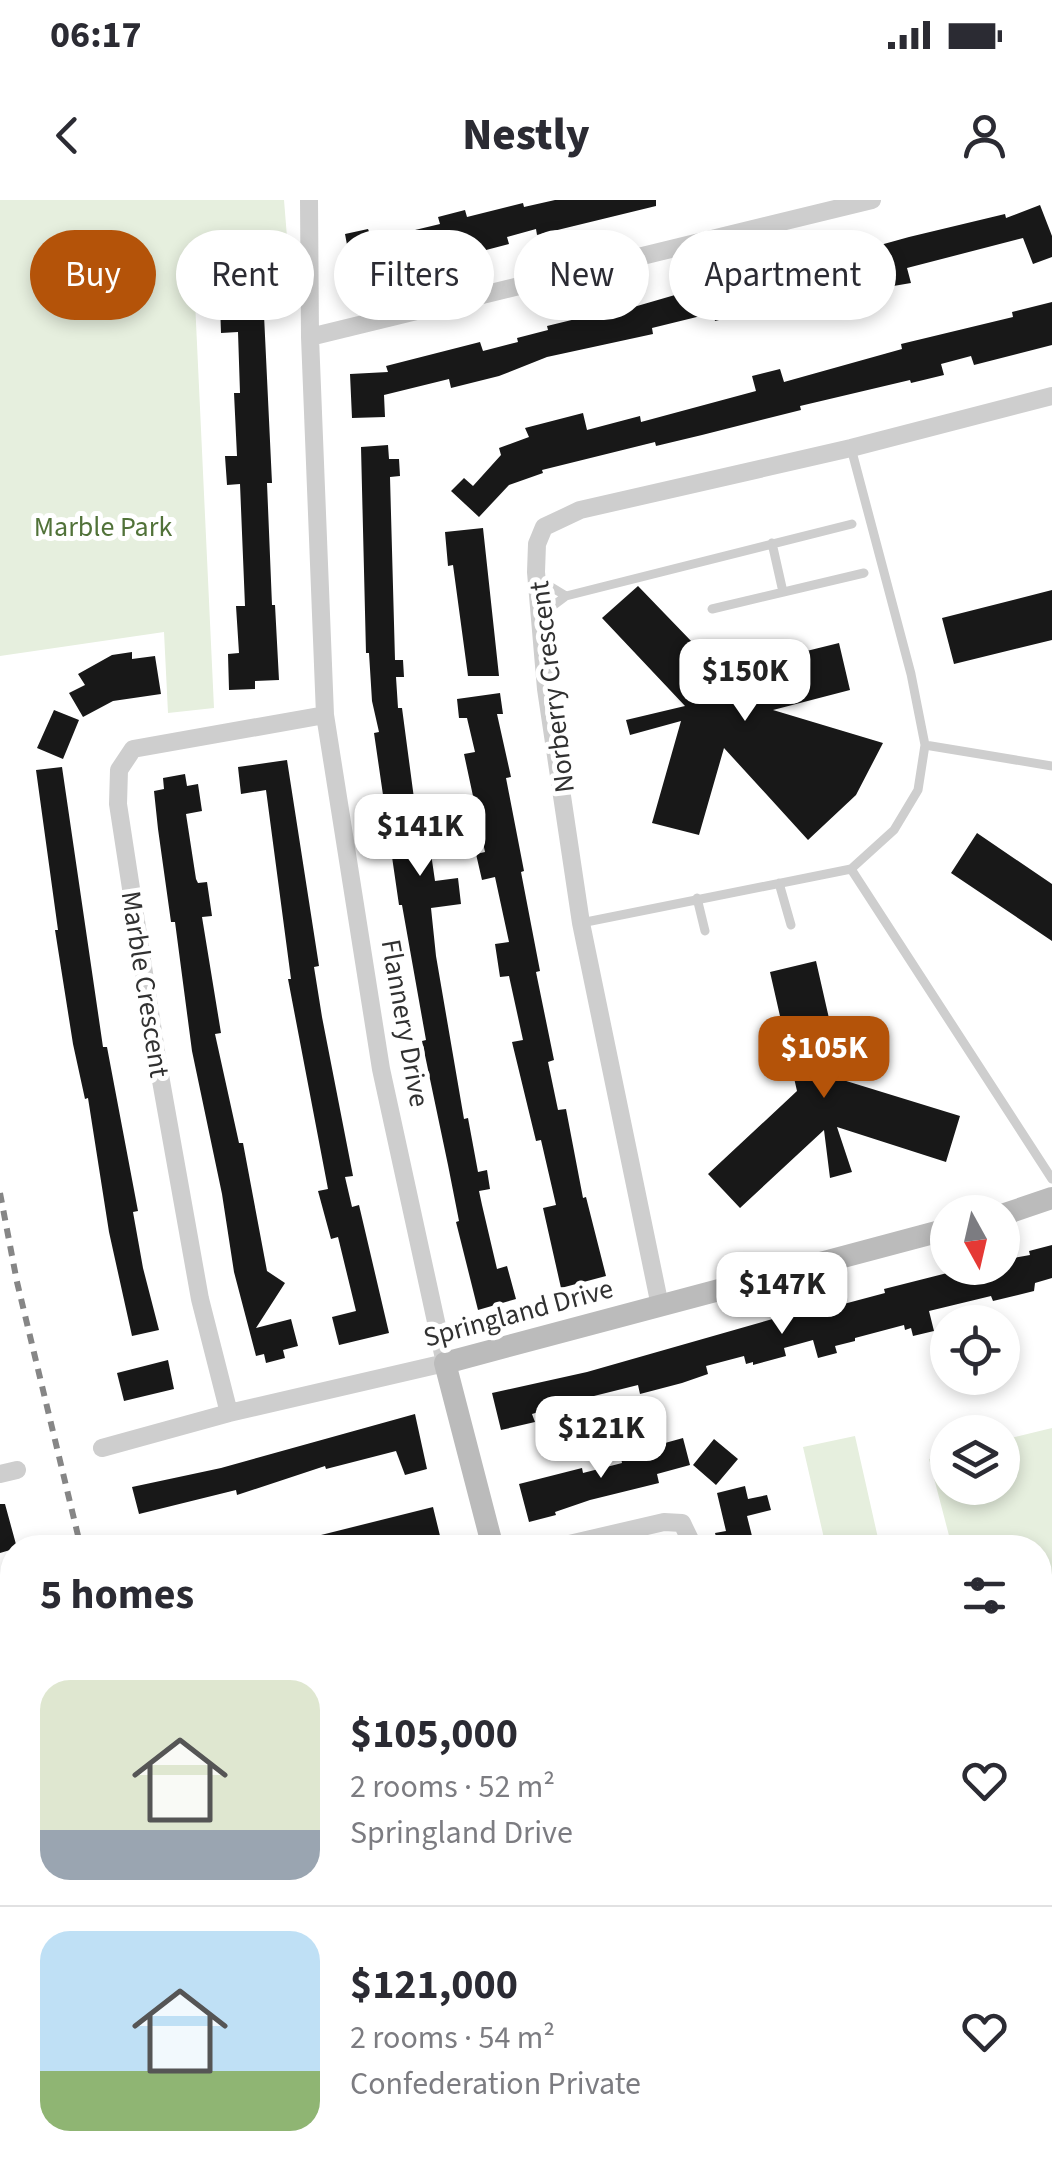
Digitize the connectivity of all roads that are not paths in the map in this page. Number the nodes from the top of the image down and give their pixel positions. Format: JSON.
{"nodes":[{"id":1,"x":308,"y":200,"type":"edge"},
{"id":2,"x":872,"y":200,"type":"edge"},
{"id":3,"x":310,"y":337,"type":"junction"},
{"id":4,"x":1052,"y":396,"type":"edge"},
{"id":5,"x":851,"y":448,"type":"junction"},
{"id":6,"x":852,"y":524,"type":"dead end"},
{"id":7,"x":772,"y":543,"type":"junction"},
{"id":8,"x":864,"y":573,"type":"dead end"},
{"id":9,"x":537,"y":578,"type":"junction"},
{"id":10,"x":783,"y":592,"type":"junction"},
{"id":11,"x":566,"y":596,"type":"junction"},
{"id":12,"x":712,"y":609,"type":"dead end"},
{"id":13,"x":540,"y":616,"type":"junction"},
{"id":14,"x":325,"y":715,"type":"junction"},
{"id":15,"x":925,"y":744,"type":"junction"},
{"id":16,"x":1052,"y":766,"type":"edge"},
{"id":17,"x":851,"y":869,"type":"junction"},
{"id":18,"x":779,"y":883,"type":"junction"},
{"id":19,"x":697,"y":898,"type":"junction"},
{"id":20,"x":581,"y":922,"type":"junction"},
{"id":21,"x":790,"y":926,"type":"dead end"},
{"id":22,"x":705,"y":931,"type":"dead end"},
{"id":23,"x":1052,"y":1179,"type":"edge"},
{"id":24,"x":1052,"y":1198,"type":"edge"},
{"id":25,"x":1020,"y":1208,"type":"edge"},
{"id":26,"x":930,"y":1233,"type":"edge"},
{"id":27,"x":660,"y":1306,"type":"junction"},
{"id":28,"x":445,"y":1363,"type":"junction"},
{"id":29,"x":230,"y":1413,"type":"junction"},
{"id":30,"x":102,"y":1448,"type":"dead end"},
{"id":31,"x":490,"y":1535,"type":"edge"},
{"id":32,"x":608,"y":1535,"type":"edge"},
{"id":33,"x":688,"y":1535,"type":"edge"}],
"edges":[{"from":1,"to":3,"type":"street","name":"Flannery Drive"},
{"from":2,"to":3,"type":"street"},
{"from":3,"to":14,"type":"street","name":"Flannery Drive"},
{"from":4,"to":5,"type":"street","name":"Norberry Crescent"},
{"from":5,"to":9,"type":"street","name":"Norberry Crescent"},
{"from":5,"to":15,"type":"lane"},
{"from":6,"to":7,"type":"lane"},
{"from":7,"to":10,"type":"lane"},
{"from":7,"to":11,"type":"lane"},
{"from":8,"to":10,"type":"lane"},
{"from":9,"to":11,"type":"lane"},
{"from":9,"to":13,"type":"street","name":"Norberry Crescent"},
{"from":10,"to":12,"type":"lane"},
{"from":11,"to":13,"type":"lane"},
{"from":13,"to":20,"type":"street","name":"Norberry Crescent"},
{"from":14,"to":28,"type":"street","name":"Flannery Drive"},
{"from":14,"to":29,"type":"street","name":"Marble Crescent"},
{"from":15,"to":16,"type":"lane"},
{"from":15,"to":17,"type":"lane"},
{"from":17,"to":18,"type":"lane"},
{"from":17,"to":23,"type":"lane"},
{"from":18,"to":19,"type":"lane"},
{"from":18,"to":21,"type":"lane"},
{"from":19,"to":20,"type":"lane"},
{"from":19,"to":22,"type":"lane"},
{"from":20,"to":27,"type":"street","name":"Norberry Crescent"},
{"from":24,"to":25,"type":"street"},
{"from":26,"to":27,"type":"street","name":"Springland Drive"},
{"from":27,"to":28,"type":"street","name":"Springland Drive"},
{"from":28,"to":29,"type":"street","name":"Springland Drive"},
{"from":28,"to":31,"type":"street","name":"Flannery Drive"},
{"from":29,"to":30,"type":"street","name":"Springland Drive"},
{"from":32,"to":33,"type":"street"}]}
